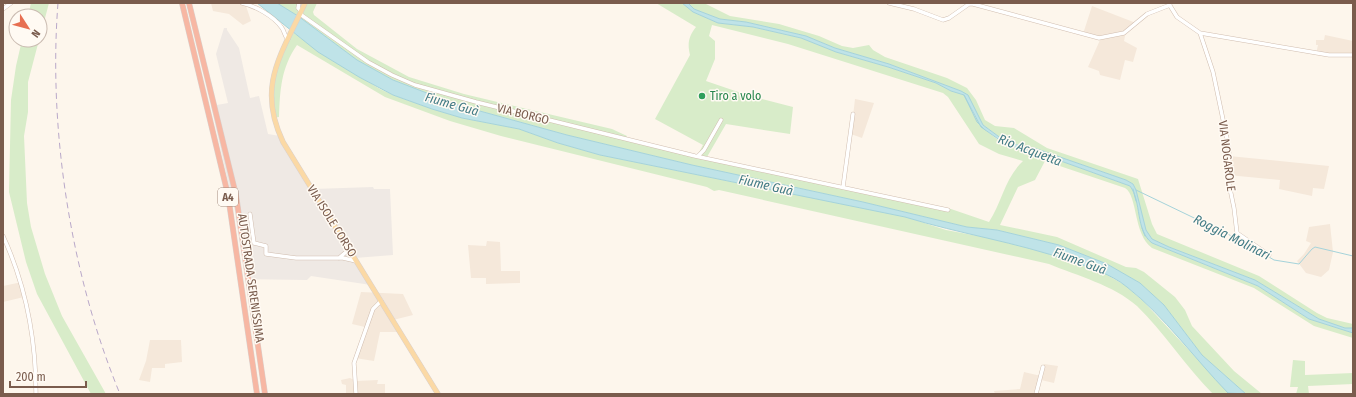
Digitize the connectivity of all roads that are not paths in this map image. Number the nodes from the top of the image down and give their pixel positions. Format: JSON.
{"nodes":[{"id":1,"x":11,"y":3,"type":"edge"},
{"id":2,"x":182,"y":3,"type":"edge"},
{"id":3,"x":189,"y":3,"type":"edge"},
{"id":4,"x":242,"y":3,"type":"edge"},
{"id":5,"x":299,"y":3,"type":"edge"},
{"id":6,"x":304,"y":3,"type":"edge"},
{"id":7,"x":889,"y":3,"type":"edge"},
{"id":8,"x":971,"y":4,"type":"edge"},
{"id":9,"x":1170,"y":4,"type":"edge"},
{"id":10,"x":5,"y":5,"type":"edge"},
{"id":11,"x":3,"y":9,"type":"edge"},
{"id":12,"x":300,"y":13,"type":"junction"},
{"id":13,"x":1200,"y":33,"type":"junction"},
{"id":14,"x":288,"y":39,"type":"junction"},
{"id":15,"x":1353,"y":55,"type":"edge"},
{"id":16,"x":853,"y":114,"type":"dead end"},
{"id":17,"x":721,"y":120,"type":"dead end"},
{"id":18,"x":698,"y":156,"type":"junction"},
{"id":19,"x":843,"y":187,"type":"junction"},
{"id":20,"x":948,"y":210,"type":"dead end"},
{"id":21,"x":250,"y":214,"type":"dead end"},
{"id":22,"x":3,"y":236,"type":"edge"},
{"id":23,"x":347,"y":245,"type":"junction"},
{"id":24,"x":352,"y":254,"type":"junction"},
{"id":25,"x":343,"y":255,"type":"junction"},
{"id":26,"x":1269,"y":255,"type":"dead end"},
{"id":27,"x":338,"y":258,"type":"junction"},
{"id":28,"x":348,"y":259,"type":"junction"},
{"id":29,"x":357,"y":262,"type":"junction"},
{"id":30,"x":381,"y":301,"type":"junction"},
{"id":31,"x":1043,"y":367,"type":"dead end"},
{"id":32,"x":36,"y":394,"type":"edge"},
{"id":33,"x":258,"y":394,"type":"edge"},
{"id":34,"x":265,"y":394,"type":"edge"},
{"id":35,"x":356,"y":394,"type":"edge"},
{"id":36,"x":438,"y":394,"type":"edge"},
{"id":37,"x":1036,"y":394,"type":"edge"}],
"edges":[{"from":1,"to":10,"type":"street"},
{"from":2,"to":33,"type":"highway","name":"AUTOSTRADA SERENISSIMA","number":"A4"},
{"from":3,"to":34,"type":"highway","name":"AUTOSTRADA SERENISSIMA","number":"A4"},
{"from":4,"to":14,"type":"street"},
{"from":5,"to":12,"type":"street"},
{"from":6,"to":12,"type":"main road","name":"VIA ISOLE CORSO"},
{"from":7,"to":8,"type":"street"},
{"from":8,"to":9,"type":"street"},
{"from":9,"to":13,"type":"street"},
{"from":10,"to":11,"type":"street"},
{"from":12,"to":14,"type":"main road","name":"VIA ISOLE CORSO"},
{"from":12,"to":18,"type":"street","name":"VIA BORGO"},
{"from":13,"to":15,"type":"street"},
{"from":13,"to":26,"type":"street","name":"VIA NOGAROLE"},
{"from":14,"to":23,"type":"main road","name":"VIA ISOLE CORSO"},
{"from":16,"to":19,"type":"street"},
{"from":17,"to":18,"type":"street"},
{"from":18,"to":19,"type":"street","name":"VIA BORGO"},
{"from":19,"to":20,"type":"street","name":"VIA BORGO"},
{"from":21,"to":27,"type":"street"},
{"from":22,"to":32,"type":"street"},
{"from":23,"to":24,"type":"main road","name":"VIA ISOLE CORSO"},
{"from":23,"to":25,"type":"street"},
{"from":24,"to":25,"type":"street"},
{"from":24,"to":28,"type":"street"},
{"from":24,"to":29,"type":"main road","name":"VIA ISOLE CORSO"},
{"from":25,"to":27,"type":"street"},
{"from":27,"to":28,"type":"street"},
{"from":28,"to":29,"type":"street"},
{"from":29,"to":30,"type":"main road","name":"VIA ISOLE CORSO"},
{"from":30,"to":35,"type":"street"},
{"from":30,"to":36,"type":"main road","name":"VIA ISOLE CORSO"},
{"from":31,"to":37,"type":"street"}]}
